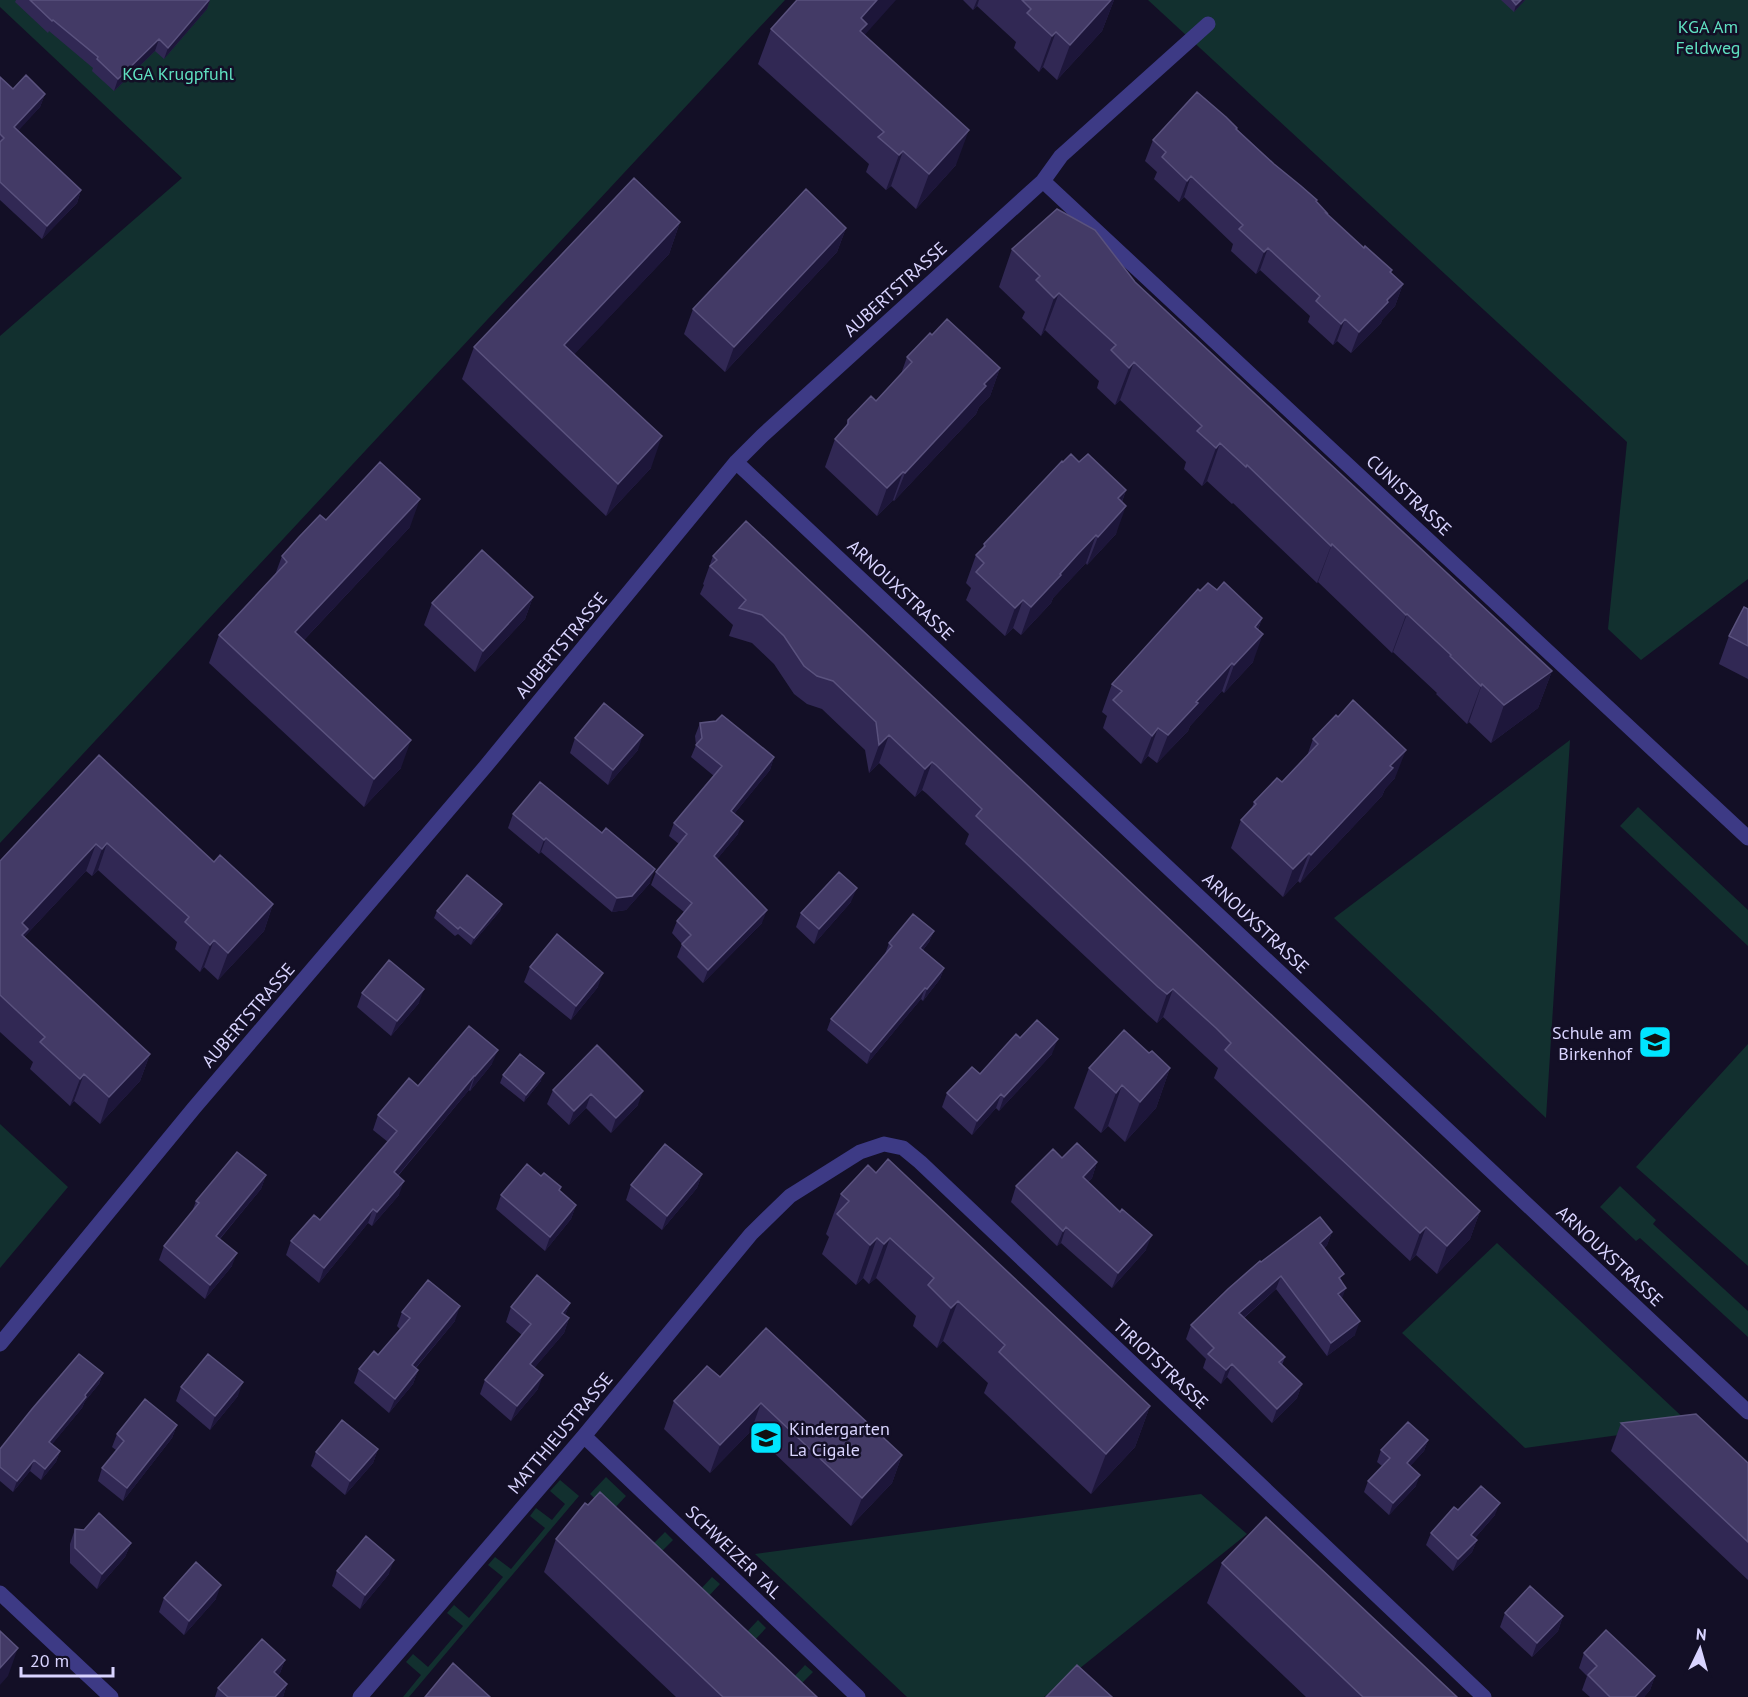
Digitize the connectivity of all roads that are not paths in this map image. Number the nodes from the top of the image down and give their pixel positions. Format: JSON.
{"nodes":[{"id":1,"x":1208,"y":24,"type":"dead end"},
{"id":2,"x":1043,"y":181,"type":"junction"},
{"id":3,"x":736,"y":462,"type":"junction"},
{"id":4,"x":1748,"y":838,"type":"edge"},
{"id":5,"x":790,"y":1196,"type":"joint"},
{"id":6,"x":0,"y":1344,"type":"edge"},
{"id":7,"x":1748,"y":1412,"type":"edge"},
{"id":8,"x":584,"y":1436,"type":"junction"},
{"id":9,"x":0,"y":1593,"type":"edge"},
{"id":10,"x":111,"y":1697,"type":"edge"},
{"id":11,"x":360,"y":1697,"type":"edge"},
{"id":12,"x":858,"y":1697,"type":"edge"},
{"id":13,"x":1484,"y":1697,"type":"edge"}],
"edges":[{"from":1,"to":2,"type":"street","name":"AUBERTSTRASSE"},
{"from":2,"to":3,"type":"street","name":"AUBERTSTRASSE"},
{"from":2,"to":4,"type":"street","name":"CUNISTRASSE"},
{"from":3,"to":6,"type":"street","name":"AUBERTSTRASSE"},
{"from":3,"to":7,"type":"street","name":"ARNOUXSTRASSE"},
{"from":5,"to":8,"type":"street","name":"MATTHIEUSTRASSE"},
{"from":5,"to":13,"type":"street","name":"TIRIOTSTRASSE"},
{"from":8,"to":11,"type":"street","name":"MATTHIEUSTRASSE"},
{"from":8,"to":12,"type":"street","name":"SCHWEIZER TAL"},
{"from":9,"to":10,"type":"street"}]}
